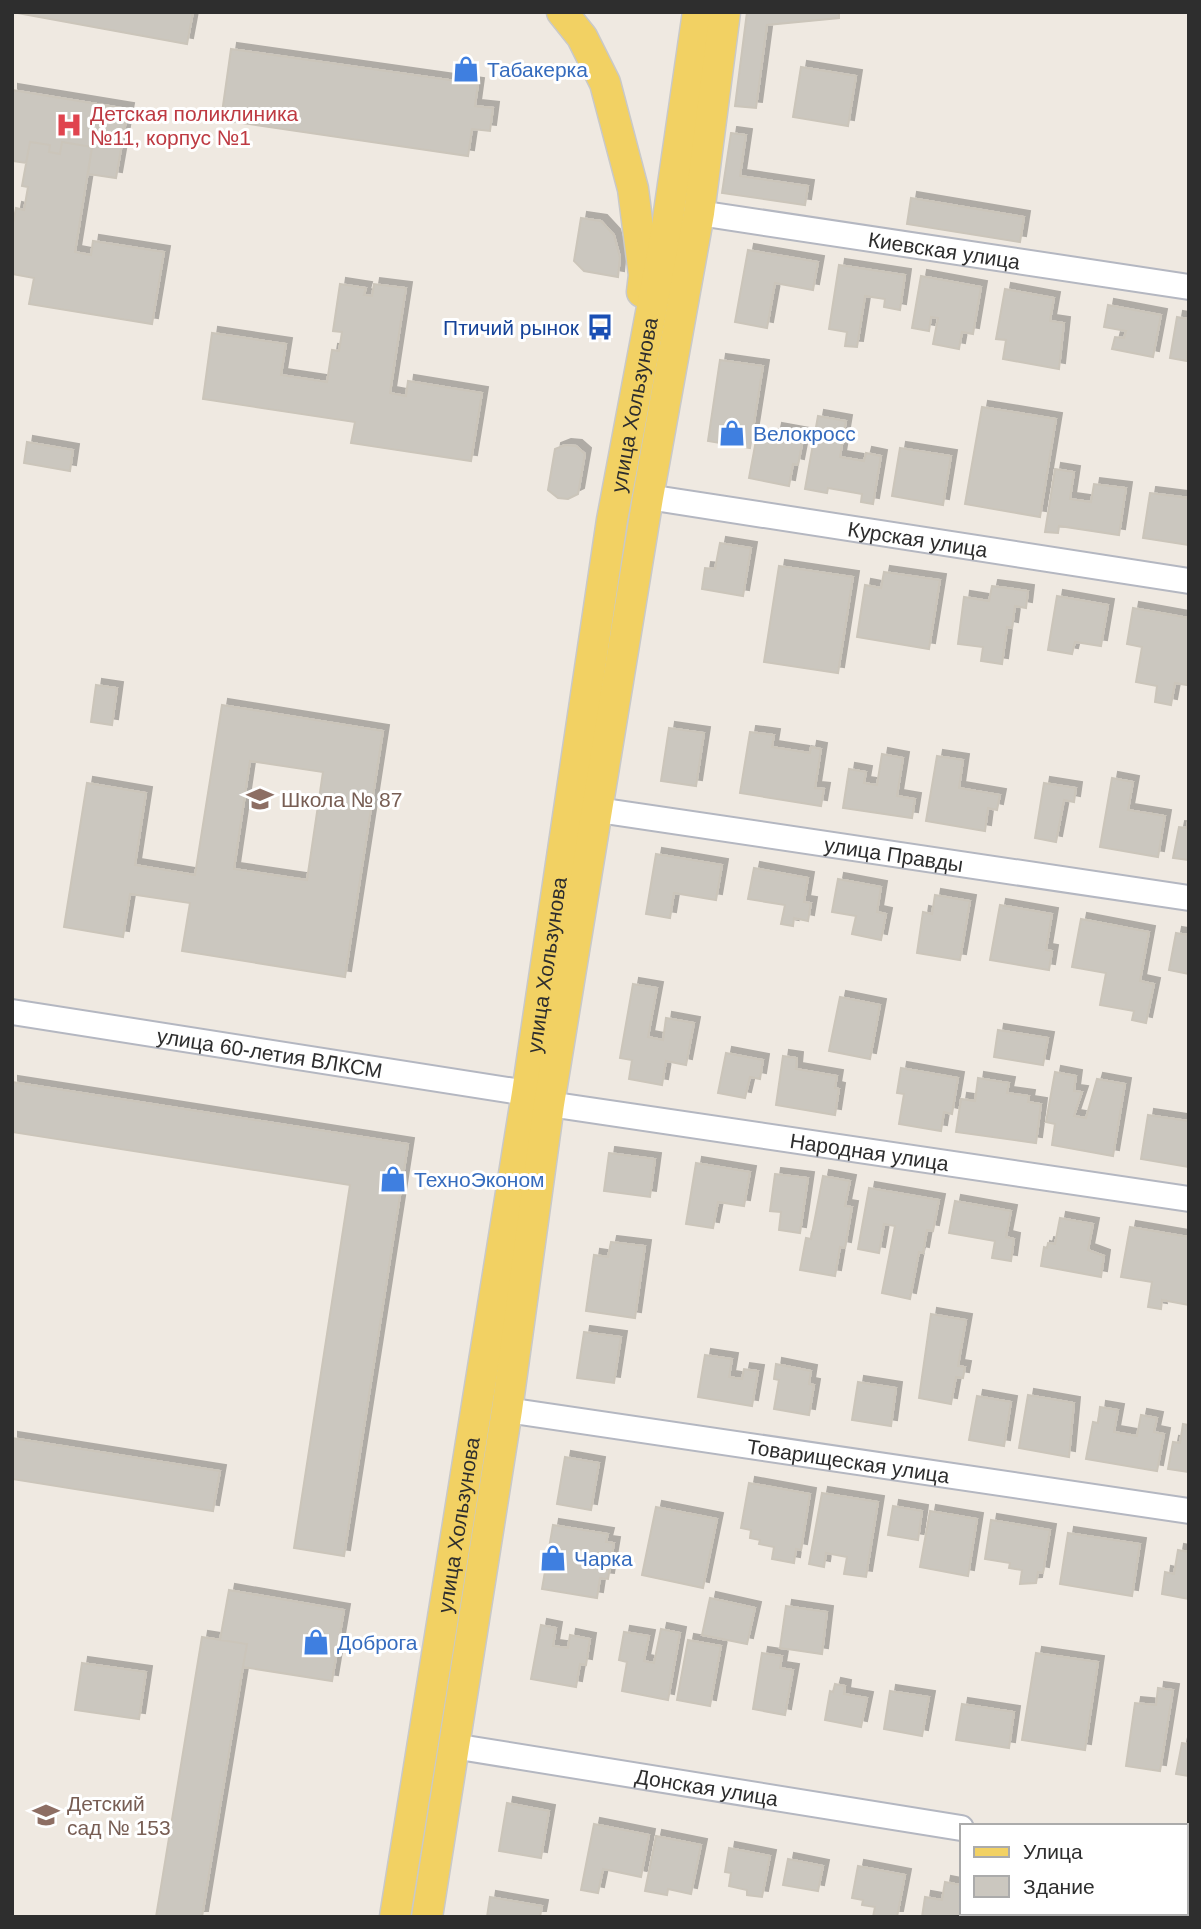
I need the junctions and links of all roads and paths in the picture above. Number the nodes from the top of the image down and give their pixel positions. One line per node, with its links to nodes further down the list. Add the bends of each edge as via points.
1 (562, 12): 6 (main road, via 582,37 605,83 633,189 643,275)
2 (698, 12): 6 (main road, улица Хользунова, via 666,233)
3 (725, 12): 4 (main road, улица Хользунова)
4 (699, 213): 5 (street, Киевская улица); 7 (main road, улица Хользунова)
5 (1189, 287)
6 (634, 401): 12 (main road, улица Хользунова, via 612,520)
7 (648, 497): 8 (street, Курская улица); 9 (main road, улица Хользунова)
8 (1189, 581)
9 (598, 810): 10 (street, улица Правды); 12 (main road, улица Хользунова)
10 (1189, 898)
11 (12, 1012): 12 (street, улица 60-летия ВЛКСМ)
12 (538, 1099): 13 (street, Народная улица); 14 (main road, улица Хользунова); 16 (main road, улица Хользунова)
13 (1189, 1199)
14 (507, 1410): 15 (street, Товарищеская улица); 17 (main road, улица Хользунова)
15 (1189, 1511)
16 (422, 1741): 17 (main road); 19 (main road, улица Хользунова)
17 (453, 1746): 18 (street, Донская улица); 20 (main road, улица Хользунова)
18 (960, 1828)
19 (395, 1917)
20 (427, 1917)

